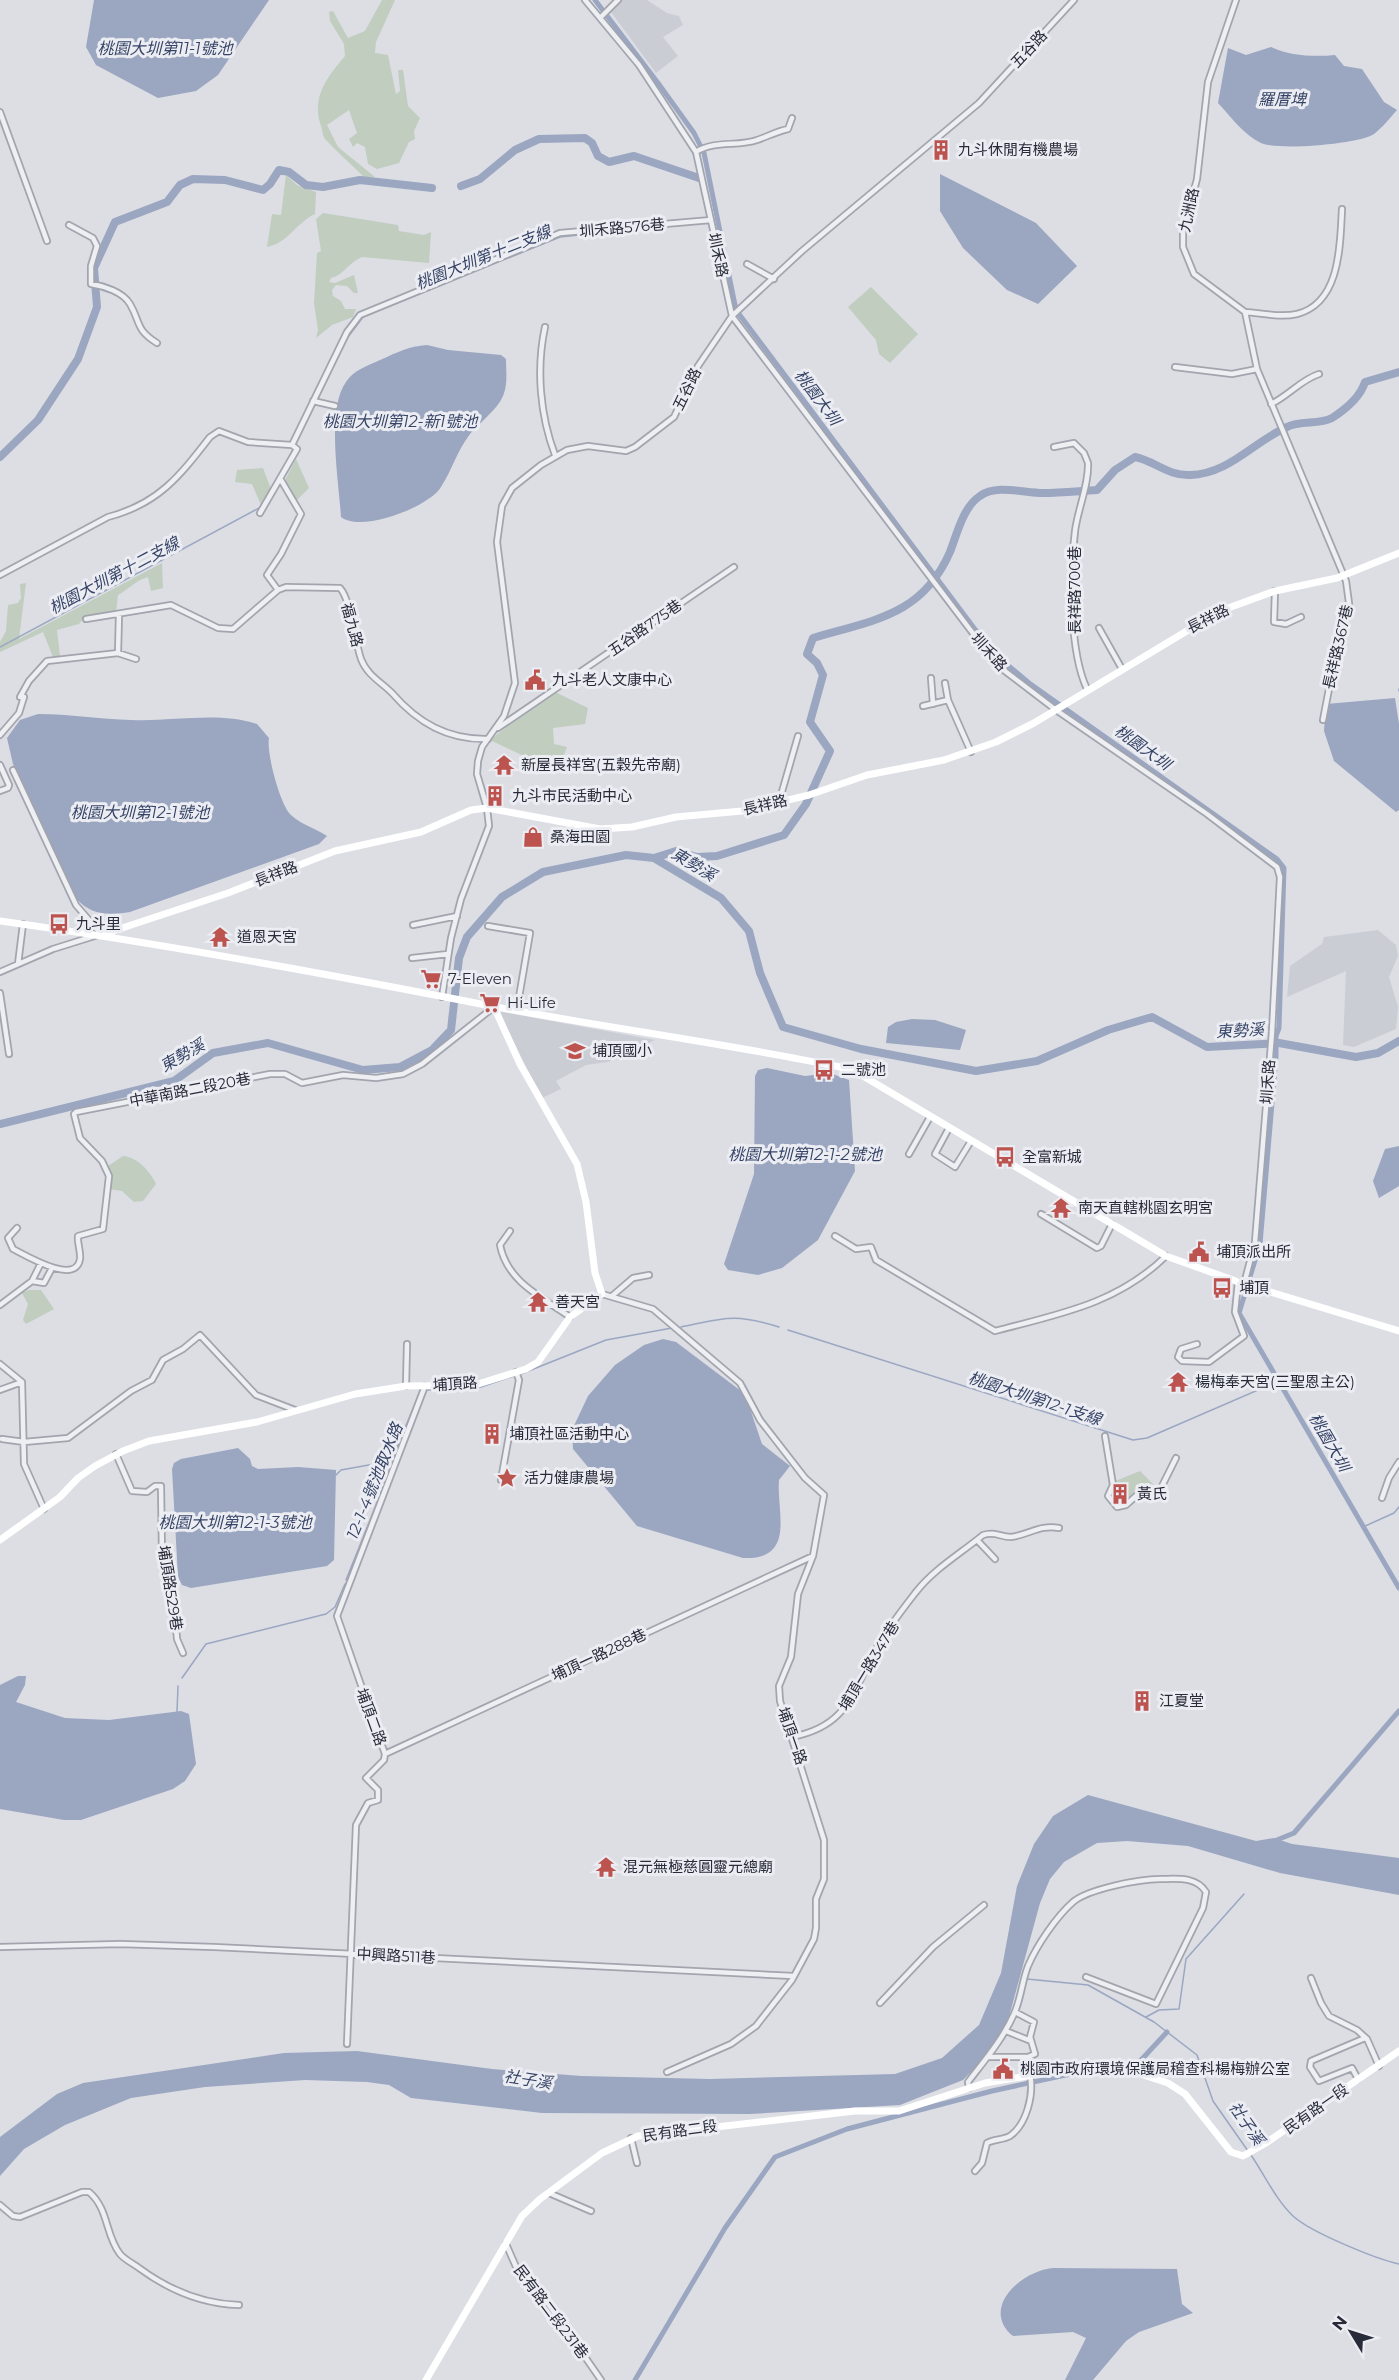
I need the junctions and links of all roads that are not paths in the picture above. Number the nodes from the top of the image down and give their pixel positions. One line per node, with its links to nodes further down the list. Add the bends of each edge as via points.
1 (585, 0): 5 (street, 圳禾路)
2 (618, 0): 5 (street)
3 (1074, 0): 14 (street, 五谷路, via 979,103 802,251)
4 (1236, 0): 15 (street, 九洲路, via 1208,82 1197,179 1183,231 1183,247 1194,274)
5 (602, 16): 8 (street, 圳禾路)
6 (0, 112): 12 (street)
7 (792, 118): 8 (street, via 788,129 767,133 757,140)
8 (697, 151): 10 (street, 圳禾路)
9 (1342, 209): 15 (street, via 1338,266 1319,298 1297,314)
10 (711, 220): 16 (street, 圳禾路); 22 (street, 圳禾路576巷, via 560,233 376,307 352,322)
11 (69, 225): 18 (street, via 93,238 97,246 90,281 108,287 130,303 140,329)
12 (47, 241)
13 (747, 264): 14 (street)
14 (774, 279): 16 (street, 五谷路)
15 (1245, 312): 20 (street)
16 (734, 314): 27 (street, 五谷路, via 698,366 674,417 663,427 626,451 588,446); 49 (street, 圳禾路, via 997,665)
17 (545, 327): 27 (street, via 540,357 542,409)
18 (157, 343)
19 (1175, 367): 20 (street, via 1232,374)
20 (1257, 369): 23 (street)
21 (1319, 374): 23 (street)
22 (313, 401): 24 (street); 25 (street, 圳禾路576巷)
23 (1271, 404): 33 (street)
24 (335, 406)
25 (292, 445): 28 (street, via 297,449); 32 (street, via 248,442 219,431 157,497 108,517)
26 (1054, 447): 45 (street, 長祥路700巷, via 1074,443 1088,463 1075,531 1072,597 1077,667)
27 (555, 455): 51 (street, 五谷路, via 512,488 499,516 497,542 515,683)
28 (281, 480): 29 (street); 34 (street, via 301,514 267,575)
29 (260, 513)
30 (1399, 553): 33 (street, 長祥路)
31 (734, 567): 51 (street, 五谷路775巷)
32 (0, 575)
33 (1344, 575): 35 (street, 長祥路); 50 (street, 長祥路367巷, via 1349,603 1343,616)
34 (278, 590): 36 (street, via 233,629 218,628 171,605); 54 (street, 福九路, via 340,588 362,661 398,704 448,734)
35 (1275, 591): 37 (street, via 1274,622 1286,624); 42 (street, 長祥路, via 1220,611)
36 (119, 615): 38 (street); 40 (street)
37 (1300, 617)
38 (86, 619)
39 (1099, 628): 42 (street)
40 (118, 653): 41 (street); 52 (street, via 47,661 29,681 20,697 24,698 23,705)
41 (136, 659)
42 (1122, 669): 45 (street, 長祥路)
43 (931, 678): 47 (street)
44 (945, 683): 46 (street)
45 (1087, 689): 49 (street, 長祥路)
46 (948, 700): 47 (street); 55 (street)
47 (933, 704): 48 (street)
48 (922, 706)
49 (1059, 708): 55 (street, 長祥路); 90 (street, 圳禾路, via 1277,867 1280,877 1272,1035 1255,1242)
50 (1323, 720)
51 (496, 730): 54 (street, 五谷路)
52 (0, 735)
53 (798, 736): 59 (street)
54 (488, 739): 60 (street, 五谷路, via 482,747 477,774)
55 (971, 752): 59 (street, 長祥路, via 867,775)
56 (0, 765): 58 (street, via 9,785)
57 (13, 770): 66 (street, via 76,905)
58 (0, 791)
59 (779, 802): 60 (street, 長祥路, via 741,811 600,829)
60 (488, 808): 61 (street, via 489,826); 66 (street, 長祥路, via 471,810 421,832 335,851 228,893)
61 (457, 916): 64 (street); 67 (street)
62 (0, 921): 63 (street)
63 (24, 924): 66 (street); 69 (street)
64 (413, 925)
65 (488, 926): 74 (street, via 530,933)
66 (101, 934): 69 (street); 72 (street)
67 (448, 954): 68 (street); 72 (street)
68 (412, 958)
69 (18, 964): 70 (street)
70 (0, 972)
71 (0, 993): 75 (street)
72 (444, 997): 73 (street)
73 (494, 1006): 74 (street); 87 (street, 中華南路二段20巷, via 422,1064 403,1074 376,1078 343,1075 302,1083 285,1074 270,1074 76,1112 80,1138 102,1161 109,1176 107,1212 103,1229 78,1236 78,1264 68,1270); 91 (street, via 520,1064 577,1164)
74 (517, 1009): 76 (street, via 840,1067 863,1076)
75 (9, 1054)
76 (930, 1117): 77 (street); 79 (street)
77 (949, 1128): 78 (street); 78 (street, via 935,1154 955,1167)
78 (971, 1141): 81 (street)
79 (909, 1154)
80 (1041, 1214): 81 (street, via 1093,1247 1101,1246)
81 (1112, 1224): 85 (street)
82 (17, 1228): 86 (street, via 8,1238 10,1246)
83 (510, 1231): 94 (street, via 500,1245 505,1263 516,1279)
84 (835, 1236): 85 (street, via 856,1249 871,1247 876,1260 995,1331 1102,1301)
85 (1166, 1256): 90 (street)
86 (41, 1263): 87 (street); 89 (street)
87 (52, 1268): 89 (street, via 44,1283)
88 (649, 1275): 92 (street, via 633,1278)
89 (32, 1281): 93 (street)
90 (1243, 1284): 95 (street); 97 (street, 圳禾路, via 1235,1312 1244,1336 1209,1362 1182,1362 1178,1358 1181,1350)
91 (602, 1294): 92 (street, 埔頂一路); 94 (street, 埔頂路)
92 (612, 1296): 117 (street, 埔頂一路, via 652,1309 740,1383 760,1420 805,1478 824,1495)
93 (0, 1305)
94 (570, 1317): 99 (street, 埔頂路, via 538,1362)
95 (1399, 1331)
96 (407, 1344): 101 (street)
97 (1197, 1344)
98 (0, 1364): 100 (street)
99 (516, 1372): 102 (street, 埔頂路, via 475,1385); 111 (street, via 519,1380)
100 (21, 1382): 103 (street); 107 (street)
101 (406, 1386): 102 (street, 埔頂路); 104 (street, 埔頂路)
102 (425, 1386): 121 (street, 埔頂二路, via 337,1616)
103 (0, 1390)
104 (295, 1410): 107 (street, via 256,1395 200,1335 163,1360 152,1380 68,1437); 108 (street, 埔頂路, via 257,1422 149,1441)
105 (1105, 1436): 109 (street, via 1113,1485 1108,1496 1117,1506 1161,1488)
106 (2, 1439): 107 (street)
107 (24, 1442): 113 (street, via 24,1464)
108 (116, 1454): 113 (street, 埔頂路, via 78,1478); 119 (street, 埔頂路529巷, via 132,1491 147,1492 161,1486 162,1556)
109 (1176, 1458)
110 (1399, 1462): 112 (street)
111 (501, 1480)
112 (1382, 1498)
113 (44, 1509): 115 (street, 埔頂路)
114 (1059, 1528): 116 (street, 埔頂一路347巷, via 1039,1528 1012,1537 992,1532)
115 (0, 1540)
116 (977, 1540): 118 (street); 120 (street, 埔頂一路347巷, via 931,1574 916,1593 876,1648 840,1715 818,1731)
117 (813, 1556): 120 (street, 埔頂一路, via 798,1594 791,1657 779,1686); 121 (street, 埔頂一路288巷)
118 (995, 1559)
119 (183, 1653)
120 (792, 1737): 125 (street, 埔頂一路, via 824,1840 825,1869 816,1899 814,1939)
121 (385, 1754): 124 (street, 埔頂二路, via 366,1778 378,1790 378,1800 368,1803 356,1825)
122 (984, 1905): 128 (street, via 933,1947)
123 (0, 1947): 124 (street, 中興路511巷, via 120,1944)
124 (350, 1954): 125 (street, 中興路511巷); 133 (street, 埔頂二路)
125 (793, 1976): 137 (street, 埔頂一路, via 756,2026 732,2044)
126 (1086, 1977): 129 (street, via 1156,2004 1203,1908 1206,1892 1202,1886 1185,1879 1145,1879 1079,1899 1037,1950)
127 (1311, 1978): 131 (street, via 1329,2016)
128 (880, 2003)
129 (1016, 2012): 130 (street); 132 (street, via 1033,2021)
130 (1006, 2031): 132 (street); 135 (street)
131 (1365, 2038): 136 (street); 139 (street, via 1311,2061 1310,2067 1319,2082 1352,2068)
132 (1031, 2041): 135 (street, via 1036,2050 1032,2056)
133 (347, 2044)
134 (1399, 2051): 136 (street, 民有路一段)
135 (988, 2057): 141 (street, via 968,2082)
136 (1379, 2066): 139 (street, 民有路一段)
137 (667, 2072)
138 (1012, 2078): 140 (street, 民有路一段); 141 (street, 民有路二段)
139 (1358, 2079): 140 (street, 民有路一段, via 1243,2156 1231,2152 1185,2094 1168,2083 1132,2070 1110,2064)
140 (1031, 2080): 144 (street, via 1029,2106 1020,2124 1008,2137 987,2143 982,2163)
141 (969, 2088): 142 (street, 民有路二段, via 899,2111 808,2116)
142 (631, 2138): 143 (street); 145 (street, 民有路二段, via 602,2153)
143 (637, 2163)
144 (975, 2171)
145 (549, 2193): 147 (street); 148 (street, 民有路二段, via 522,2216)
146 (0, 2205): 149 (street, via 20,2217 82,2192 89,2193 104,2210 121,2255 179,2292)
147 (591, 2211)
148 (506, 2242): 150 (street, 民有路二段); 151 (street, 民有路二段231巷, via 518,2269 540,2292)
149 (239, 2305)
150 (426, 2380)
151 (601, 2380)

